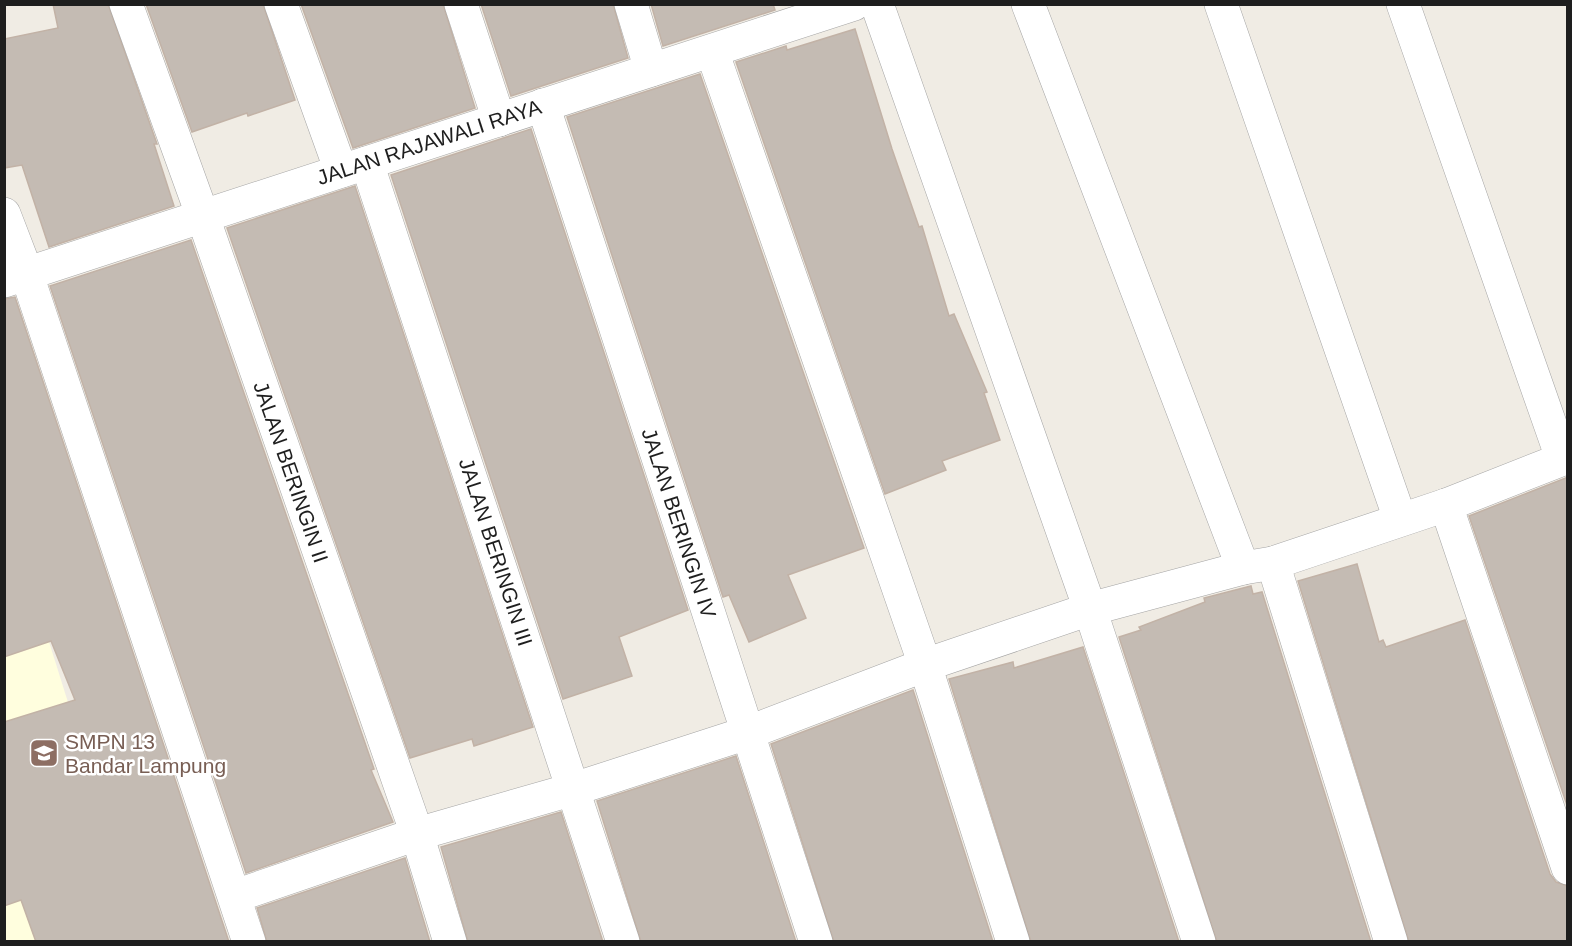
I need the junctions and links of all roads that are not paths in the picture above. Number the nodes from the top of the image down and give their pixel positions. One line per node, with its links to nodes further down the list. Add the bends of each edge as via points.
1 (126, 4): 17 (street, JALAN BERINGIN II)
2 (280, 4): 15 (street, JALAN BERINGIN III)
3 (461, 4): 14 (street)
4 (631, 4): 12 (street)
5 (854, 4): 10 (street, JALAN RAJAWALI RAYA)
6 (878, 4): 23 (street)
7 (1029, 4): 22 (street)
8 (1221, 4): 21 (street)
9 (1403, 4): 19 (street)
10 (808, 11): 11 (street, JALAN RAJAWALI RAYA)
11 (712, 51): 12 (street, JALAN RAJAWALI RAYA); 24 (street)
12 (651, 70): 13 (street, JALAN RAJAWALI RAYA)
13 (543, 105): 14 (street, JALAN RAJAWALI RAYA); 25 (street, JALAN BERINGIN IV)
14 (499, 120): 15 (street, JALAN RAJAWALI RAYA)
15 (354, 167): 17 (street, JALAN RAJAWALI RAYA); 26 (street, JALAN BERINGIN III)
16 (4, 214): 18 (street)
17 (203, 217): 18 (street, JALAN RAJAWALI RAYA); 27 (street, JALAN BERINGIN II)
18 (16, 277): 29 (street)
19 (1565, 457): 20 (street)
20 (1446, 505): 21 (street); 28 (street)
21 (1400, 519): 22 (street)
22 (1258, 566): 23 (street); 36 (street)
23 (1090, 609): 24 (street); 35 (street)
24 (925, 665): 25 (street); 34 (street)
25 (747, 733): 26 (street); 33 (street, JALAN BERINGIN IV)
26 (574, 789): 27 (street); 32 (street, JALAN BERINGIN III)
27 (417, 834): 29 (street); 31 (street, JALAN BERINGIN II)
28 (1568, 868)
29 (235, 896): 30 (street)
30 (249, 942)
31 (450, 942)
32 (623, 942)
33 (816, 942)
34 (1012, 942)
35 (1199, 942)
36 (1391, 942)

